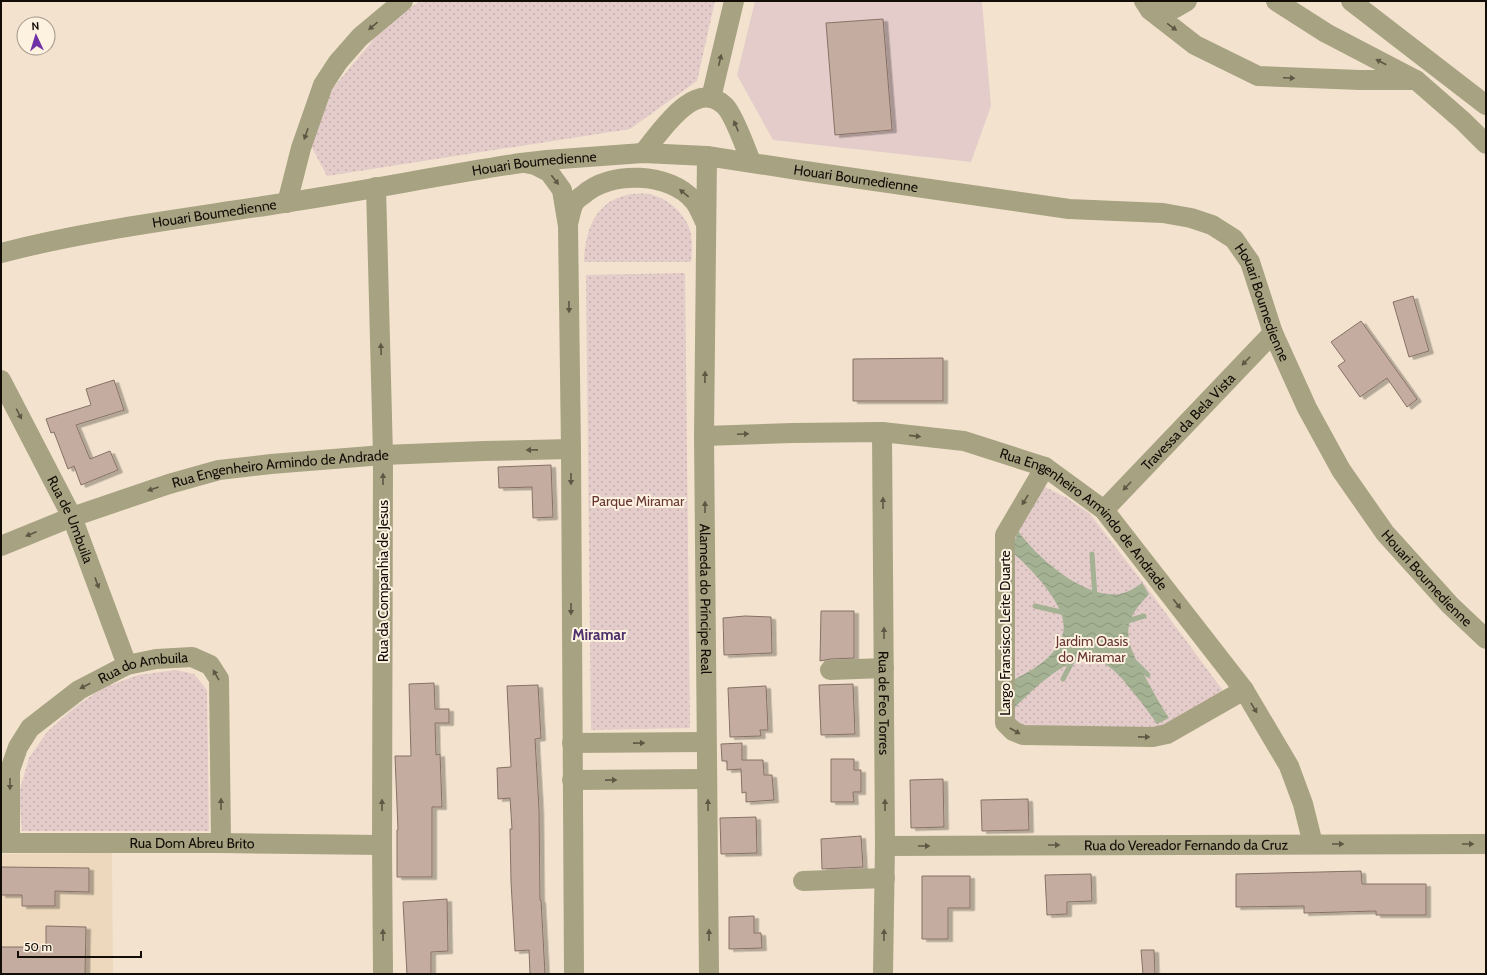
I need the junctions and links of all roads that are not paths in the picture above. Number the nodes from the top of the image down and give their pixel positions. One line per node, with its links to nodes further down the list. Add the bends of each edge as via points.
1 (403, 1): 16 (street, one-way to 16, via 360,38 338,62 324,84 301,148)
2 (734, 1): 8 (street, one-way to 2)
3 (1186, 1): 6 (street, via 1175,8)
4 (1276, 1): 7 (street, one-way to 4, via 1326,33)
5 (1351, 1): 9 (street)
6 (1147, 6): 7 (street, one-way to 7, via 1196,45 1258,76)
7 (1416, 80): 10 (street)
8 (711, 98): 11 (street, via 698,98 682,107); 13 (street, one-way to 8, via 731,114 726,106)
9 (1486, 106)
10 (1486, 144)
11 (643, 153): 12 (street, Houari Boumedienne); 14 (street, Houari Boumedienne)
12 (707, 156): 13 (street, Houari Boumedienne); 17 (street, Alameda do Príncipe Real)
13 (751, 162): 20 (street, Houari Boumedienne, via 1069,209 1163,213 1191,218 1212,225 1234,239 1250,262)
14 (521, 163): 15 (street, Houari Boumedienne); 18 (street, Alameda do Príncipe Real, one-way to 18, via 535,164 549,172 562,190)
15 (376, 187): 16 (street, Houari Boumedienne); 25 (street, Rua da Companhia de Jesus, one-way to 15)
16 (287, 203): 19 (street, Houari Boumedienne, via 82,235)
17 (706, 224): 18 (street, Alameda do Príncipe Real, one-way to 18, via 694,201 676,186 654,178 631,177 591,187 574,203); 23 (street, Alameda do Príncipe Real, one-way to 17)
18 (568, 226): 24 (street, Alameda do Príncipe Real, one-way to 24)
19 (1, 253)
20 (1273, 333): 27 (street, Travessa da Bela Vista, one-way to 27); 30 (street, Houari Boumedienne, via 1307,408 1341,470 1385,533 1450,605)
21 (1, 380): 28 (street, Rua de Umbuila, one-way to 28)
22 (882, 432): 23 (street, Rua Engenheiro Armindo de Andrade, one-way to 22); 26 (street, Rua Engenheiro Armindo de Andrade, one-way to 26, via 964,441); 32 (street, Rua de Feo Torres, one-way to 22)
23 (704, 436): 35 (street, Alameda do Príncipe Real, one-way to 23)
24 (571, 449): 25 (street, Rua Engenheiro Armindo de Andrade, one-way to 25); 36 (street, Alameda do Príncipe Real, one-way to 36)
25 (383, 455): 28 (street, Rua Engenheiro Armindo de Andrade, one-way to 28, via 219,470); 43 (street, Rua da Companhia de Jesus, one-way to 25)
26 (1045, 467): 27 (street, Rua Engenheiro Armindo de Andrade); 34 (street, Largo Fransisco Leite Duarte, one-way to 34, via 1005,536 1005,723 1013,731 1023,735 1152,737 1167,734)
27 (1104, 510): 34 (street, Rua Engenheiro Armindo de Andrade, one-way to 34)
28 (72, 517): 29 (street, Rua Engenheiro Armindo de Andrade, one-way to 29); 31 (street, Rua de Umbuila, one-way to 31)
29 (1, 546)
30 (1486, 639)
31 (127, 665): 39 (street, Rua do Ambuila, one-way to 39, via 78,690 30,728 18,747 10,770); 40 (street, Rua do Ambuila, one-way to 31, via 219,680 210,665 192,657 156,658)
32 (884, 668): 33 (street); 44 (street, Rua de Feo Torres, one-way to 32)
33 (830, 670)
34 (1244, 690): 41 (street, Rua Engenheiro Armindo de Andrade, one-way to 41, via 1288,766 1304,804)
35 (706, 742): 36 (street, one-way to 35); 37 (street, Alameda do Príncipe Real)
36 (572, 743): 38 (street, Alameda do Príncipe Real)
37 (707, 779): 38 (street, one-way to 37); 49 (street, Alameda do Príncipe Real, one-way to 37)
38 (572, 780): 48 (street, Alameda do Príncipe Real)
39 (6, 843): 40 (street, Rua Dom Abreu Brito)
40 (221, 843): 43 (street, Rua Dom Abreu Brito)
41 (1313, 844): 42 (street, Rua do Vereador Fernando da Cruz, one-way to 42); 44 (street, Rua do Vereador Fernando da Cruz, one-way to 41)
42 (1486, 844)
43 (382, 845): 47 (street, Rua da Companhia de Jesus, one-way to 43)
44 (885, 846): 45 (street, Rua de Feo Torres)
45 (885, 878): 46 (street); 50 (street, Rua de Feo Torres, one-way to 45)
46 (803, 881)
47 (383, 974)
48 (574, 974)
49 (709, 974)
50 (883, 974)

